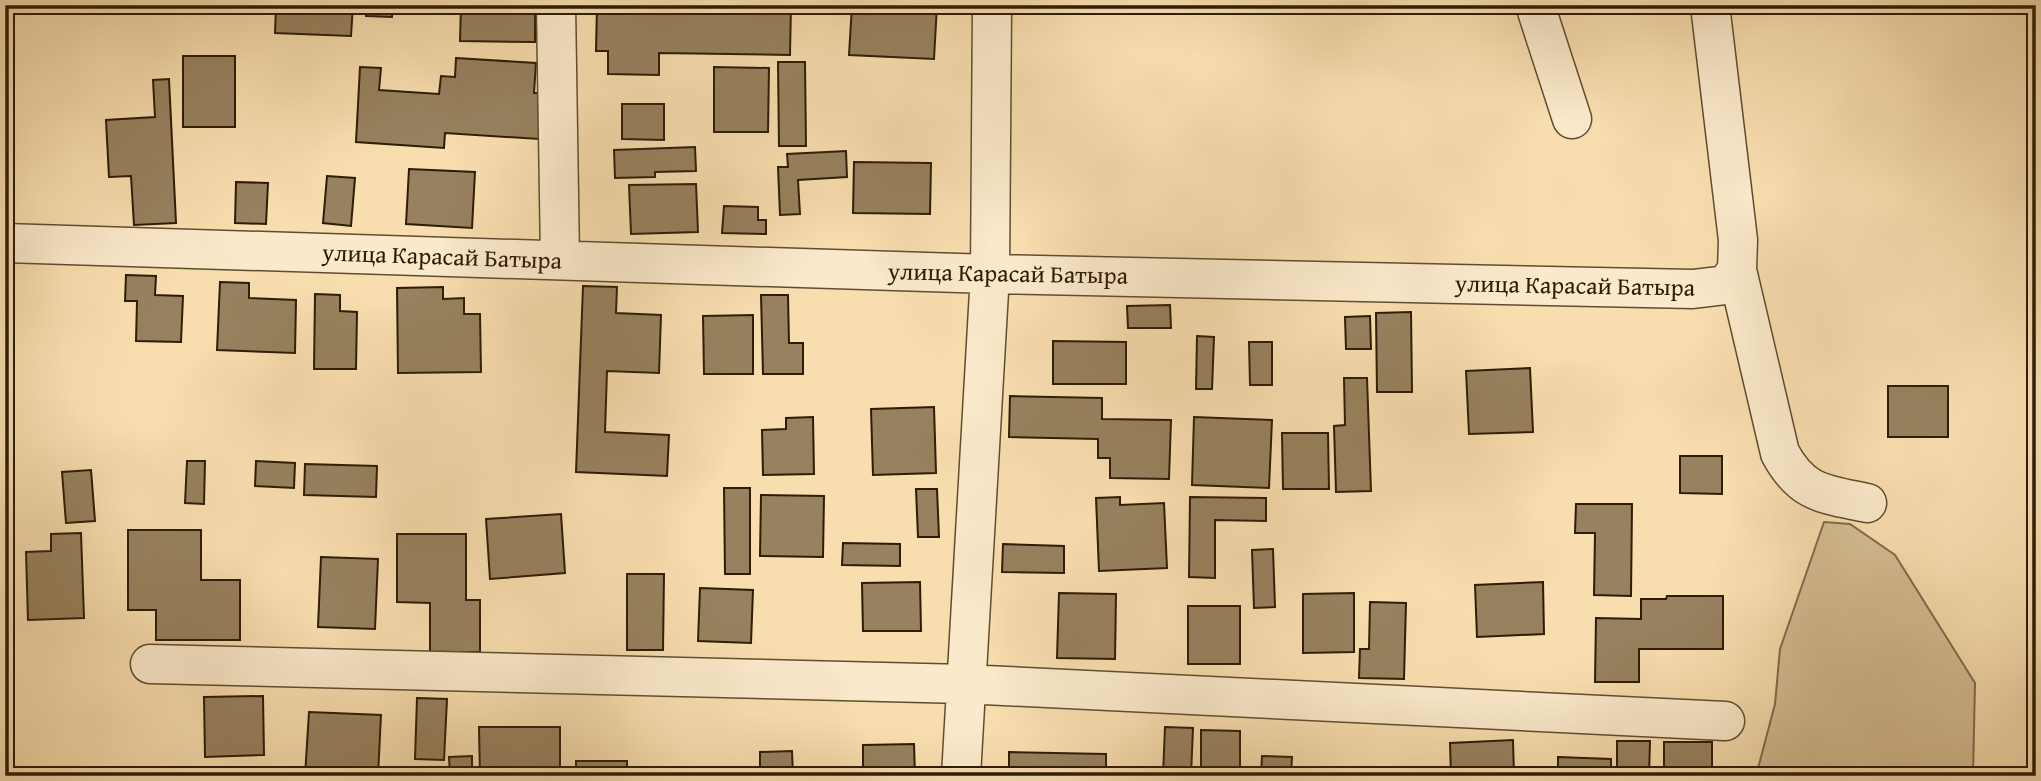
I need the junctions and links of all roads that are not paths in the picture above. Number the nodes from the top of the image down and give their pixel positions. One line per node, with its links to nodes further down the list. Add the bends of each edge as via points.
1 (556, 5): 7 (street)
2 (992, 5): 9 (street)
3 (1535, 5): 5 (street)
4 (1710, 5): 8 (street, via 1738,240)
5 (1572, 118)
6 (5, 243): 7 (street, улица Карасай Батыра)
7 (560, 259): 9 (street, улица Карасай Батыра)
8 (1737, 270): 9 (street, улица Карасай Батыра, via 1726,285 1693,289); 10 (street, via 1780,453 1791,474 1815,493)
9 (990, 274): 12 (street)
10 (1867, 503)
11 (149, 664): 12 (street)
12 (964, 684): 13 (street); 14 (street)
13 (1725, 720)
14 (961, 776)

